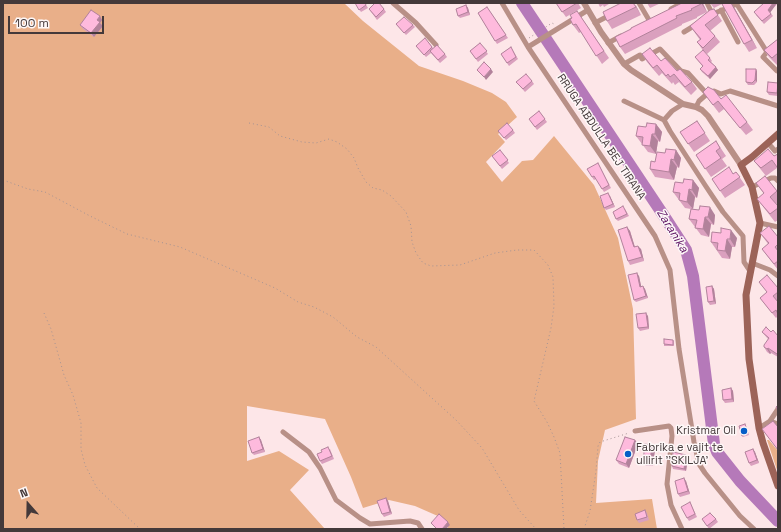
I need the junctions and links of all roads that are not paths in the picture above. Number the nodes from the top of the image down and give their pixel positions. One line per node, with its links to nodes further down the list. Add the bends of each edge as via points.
1 (393, 3): 23 (street)
2 (502, 3): 24 (street, RRUGA ABDULLA BEJ TIRANA)
3 (584, 3): 8 (street)
4 (639, 3): 15 (street)
5 (682, 3): 10 (street)
6 (707, 3): 12 (street)
7 (736, 4): 11 (street); 26 (street, via 767,52 763,57)
8 (588, 10): 17 (street); 24 (street)
9 (618, 10): 17 (street)
10 (669, 10)
11 (721, 10): 12 (street); 21 (street)
12 (712, 14): 14 (street)
13 (655, 17): 15 (street)
14 (706, 17)
15 (649, 20): 18 (street)
16 (701, 21): 19 (street)
17 (595, 23): 22 (street)
18 (642, 24)
19 (684, 32)
20 (624, 34): 22 (street)
21 (738, 42)
22 (608, 43): 25 (street)
23 (436, 45)
24 (528, 47): 53 (street, RRUGA ABDULLA BEJ TIRANA, via 655,236 670,270 680,357 699,464 740,516)
25 (624, 64): 27 (street, via 640,55 642,59 660,49 681,71 688,73); 29 (street)
26 (778, 70)
27 (707, 94): 30 (street, via 714,91 721,94 730,91); 31 (street)
28 (624, 101): 32 (street)
29 (682, 104): 31 (street); 32 (street)
30 (778, 106)
31 (696, 107): 36 (street, via 708,116)
32 (664, 120): 42 (street, via 723,212 744,236 744,262)
33 (778, 134): 34 (main road)
34 (768, 143): 35 (street, via 775,151); 36 (main road)
35 (778, 149)
36 (741, 165): 38 (main road)
37 (778, 181): 38 (street, via 771,178)
38 (752, 187): 39 (main road)
39 (760, 223): 40 (street); 41 (main road)
40 (778, 227)
41 (752, 263): 42 (main road); 43 (street)
42 (750, 271): 47 (main road, via 746,295 747,327)
43 (778, 276)
44 (778, 409): 45 (street)
45 (770, 421): 46 (street); 47 (street)
46 (778, 424)
47 (759, 428): 50 (main road)
48 (635, 431): 52 (street, via 669,426 671,428 668,484 671,504)
49 (283, 432): 51 (street, via 309,452 336,500 360,518 370,524 410,520 418,523)
50 (778, 486)
51 (422, 529)
52 (682, 529)
53 (754, 529)

